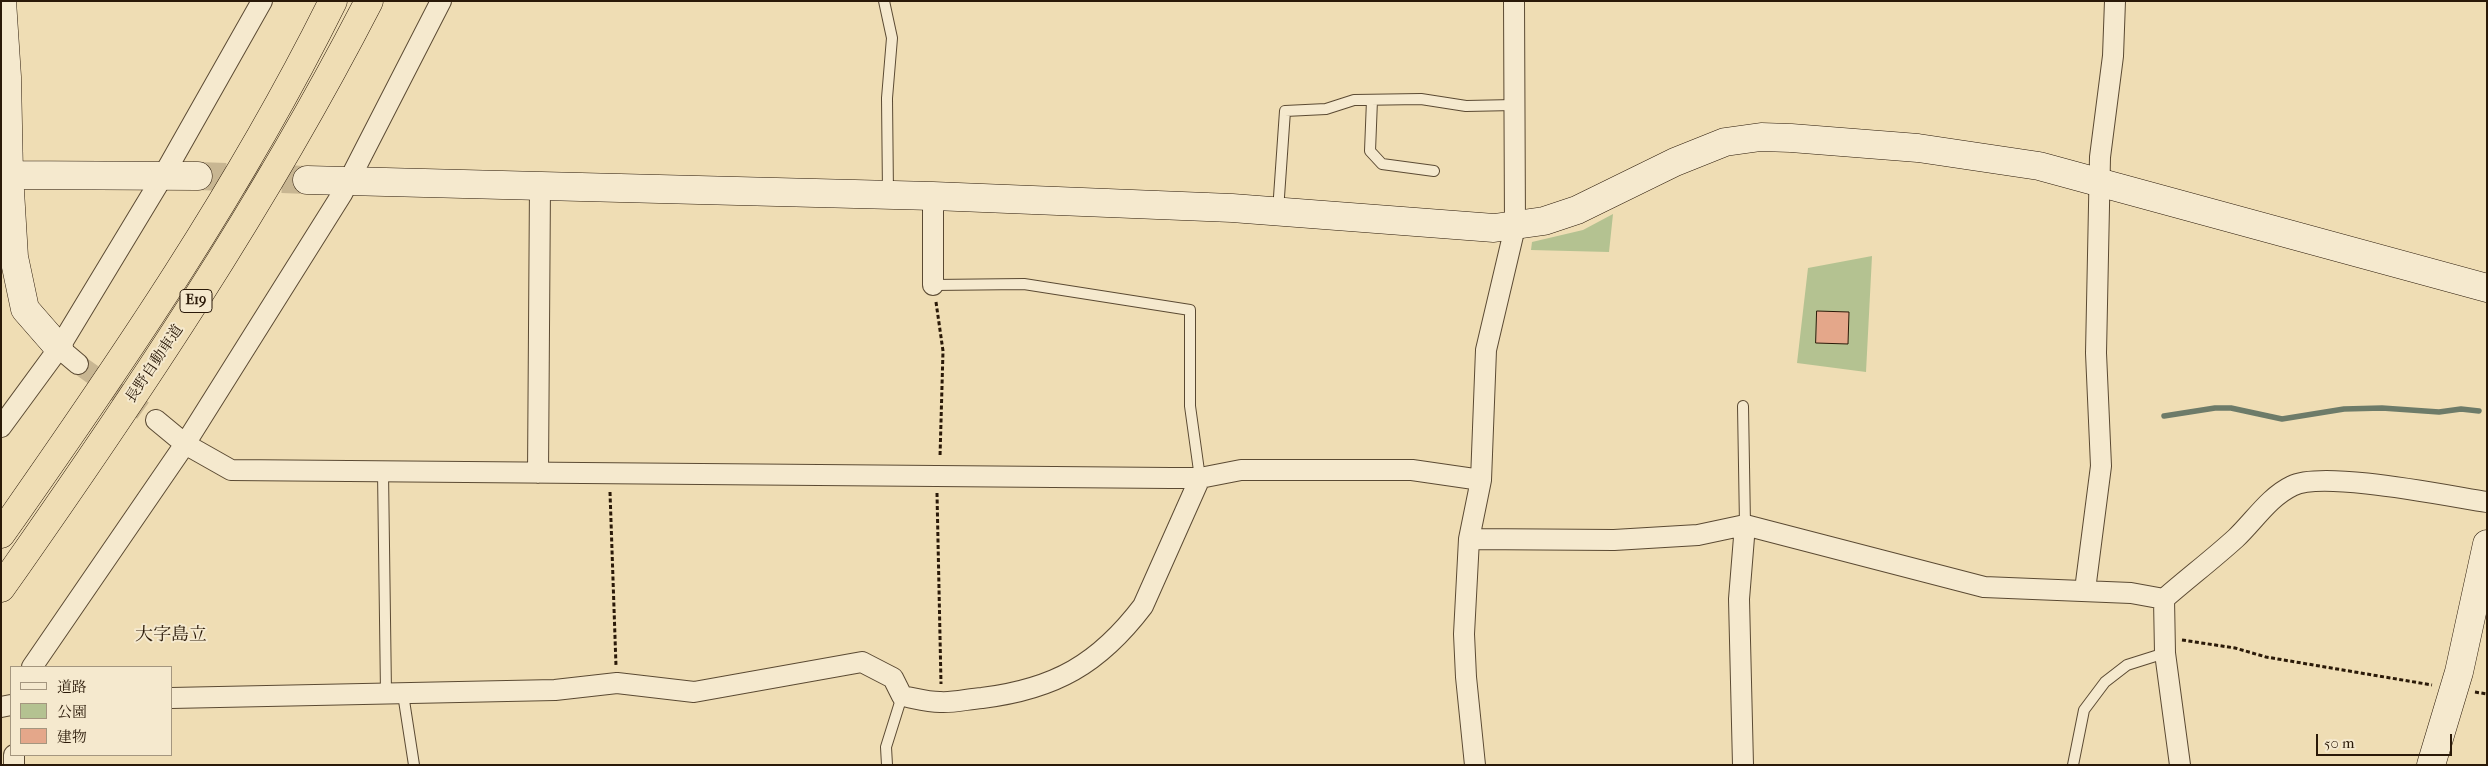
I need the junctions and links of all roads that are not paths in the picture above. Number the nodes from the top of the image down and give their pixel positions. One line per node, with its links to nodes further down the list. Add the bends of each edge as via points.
1 (2, 1): 12 (street, via 8,77)
2 (262, 1): 13 (street)
3 (333, 1): 36 (highway, 長野自動車道 / E19, via 311,47 220,205)
4 (368, 1): 39 (highway, 長野自動車道 / E19, via 338,61 250,215 180,327)
5 (441, 1): 17 (street)
6 (884, 1): 19 (lane, via 892,38 887,98)
7 (1514, 1): 10 (street)
8 (2116, 1): 16 (street, via 2113,56 2100,157)
9 (1372, 100): 10 (lane, via 1421,99 1466,106); 11 (lane, via 1370,151 1382,164); 21 (lane, via 1354,100 1326,109 1284,111)
10 (1514, 106): 22 (street)
11 (1434, 172)
12 (5, 174): 13 (street); 25 (street, via 14,256 25,309)
13 (163, 176): 14 (street); 25 (street)
14 (198, 176)
15 (306, 180): 17 (street)
16 (2101, 181): 22 (street, via 2039,166 1918,148 1761,137 1725,142 1675,162 1577,210); 24 (street); 40 (street, via 2096,353 2101,466)
17 (349, 182): 18 (street); 29 (street)
18 (540, 184): 19 (street); 31 (street)
19 (888, 195): 20 (street)
20 (933, 196): 21 (street); 23 (street)
21 (1278, 212): 22 (street)
22 (1515, 227): 33 (street, via 1486,350)
23 (933, 285): 32 (lane, via 1024,284 1190,310 1190,406)
24 (2487, 288)
25 (68, 357): 28 (street)
26 (1743, 406): 35 (lane)
27 (156, 420): 29 (street)
28 (1, 428)
29 (185, 444): 30 (street, via 230,470); 43 (street)
30 (383, 472): 31 (street); 44 (lane)
31 (538, 473): 32 (street)
32 (1200, 478): 33 (street, via 1240,470 1412,470); 45 (street, via 1143,606 1107,647 1078,669 1039,687 999,696 941,702)
33 (1481, 480): 37 (street)
34 (2487, 502): 41 (street, via 2380,486 2311,480 2292,486 2274,499 2237,537)
35 (1745, 526): 37 (street, via 1698,535 1614,540); 40 (street, via 1984,587); 50 (street, via 1739,599)
36 (1, 534)
37 (1469, 539): 49 (street, via 1464,634)
38 (2487, 544): 53 (street, via 2454,688)
39 (1, 588)
40 (2085, 590): 41 (street)
41 (2164, 599): 42 (street)
42 (2165, 646): 51 (lane, via 2127,665 2105,682 2084,710); 52 (street)
43 (33, 666)
44 (394, 693): 45 (street, via 555,690 616,683 694,692 862,662 893,678); 46 (street); 47 (lane)
45 (902, 696): 48 (lane, via 886,747)
46 (172, 698)
47 (414, 765)
48 (887, 765)
49 (1475, 765)
50 (1743, 765)
51 (2074, 765)
52 (2180, 765)
53 (2431, 765)

